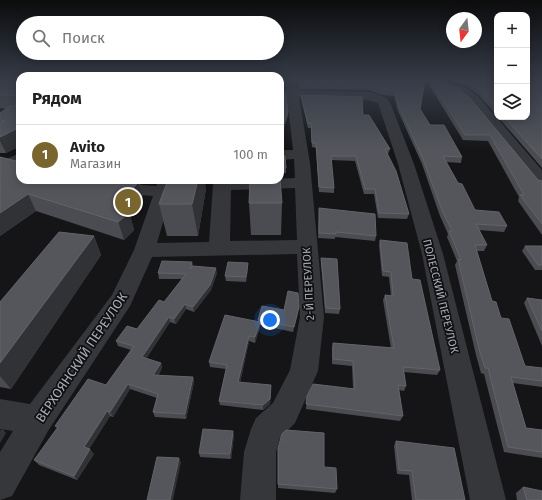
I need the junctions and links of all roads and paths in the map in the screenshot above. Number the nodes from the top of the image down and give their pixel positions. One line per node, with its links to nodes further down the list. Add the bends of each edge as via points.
1 (291, 103): 4 (street, 2-Й ПЕРЕУЛОК)
2 (384, 103): 21 (street, ПОЛЕССКИЙ ПЕРЕУЛОК, via 411,181 445,307)
3 (478, 103): 8 (street)
4 (301, 154): 5 (street); 10 (street, 2-Й ПЕРЕУЛОК)
5 (284, 155)
6 (16, 160): 7 (street)
7 (0, 169)
8 (542, 181)
9 (284, 183): 10 (street)
10 (303, 183): 14 (street, 2-Й ПЕРЕУЛОК)
11 (98, 184): 13 (street, via 112,188)
12 (262, 184): 15 (street, via 222,185)
13 (165, 186): 16 (street, ВЕРХОЯНСКИЙ ПЕРЕУЛОК)
14 (306, 246): 15 (street); 20 (street, 2-Й ПЕРЕУЛОК, via 312,317 304,370 284,413 267,430 260,452)
15 (219, 249): 16 (street)
16 (144, 250): 18 (street, ВЕРХОЯНСКИЙ ПЕРЕУЛОК, via 122,300)
17 (0, 414): 18 (street)
18 (37, 420): 19 (street, ВЕРХОЯНСКИЙ ПЕРЕУЛОК)
19 (0, 484)
20 (258, 500)
21 (488, 500)

